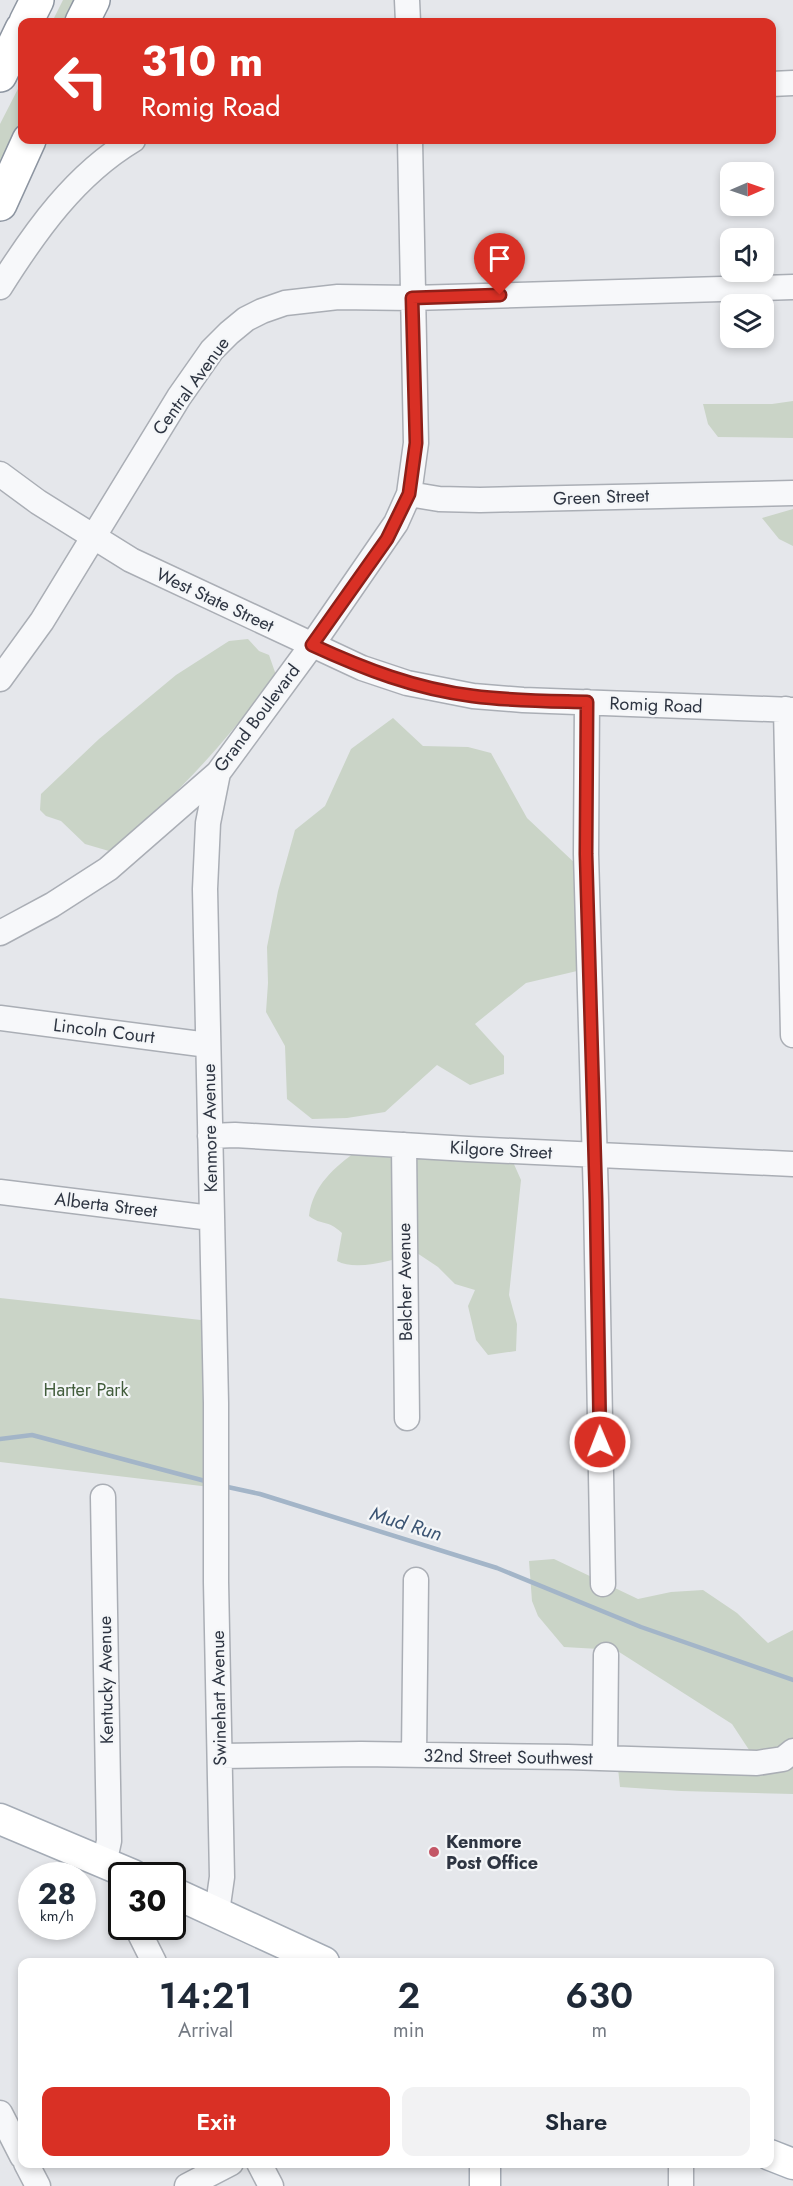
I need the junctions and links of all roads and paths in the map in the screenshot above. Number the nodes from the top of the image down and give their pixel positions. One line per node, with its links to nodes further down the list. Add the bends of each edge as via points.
1 (37, 0): 4 (highway)
2 (93, 0): 5 (highway)
3 (407, 0): 6 (street)
4 (28, 18)
5 (84, 18)
6 (408, 18)
7 (18, 37): 8 (highway)
8 (0, 75)
9 (776, 84): 10 (street)
10 (793, 84)
11 (27, 144): 14 (highway)
12 (127, 144): 15 (street, via 92,169 65,195)
13 (410, 144): 17 (street, Grand Boulevard)
14 (0, 204)
15 (0, 287)
16 (793, 287): 17 (street, Central Avenue)
17 (412, 298): 20 (street, Grand Boulevard, via 416,443); 21 (street, Central Avenue, via 302,300 274,306 246,319 212,350 178,397)
18 (0, 474): 21 (street, West State Street)
19 (793, 493): 20 (street, Green Street, via 480,500)
20 (409, 494): 22 (street, Grand Boulevard, via 387,539)
21 (92, 537): 22 (street, West State Street, via 164,576); 23 (street, Central Avenue, via 42,621)
22 (312, 645): 24 (street, West State Street, via 362,668); 27 (street, Grand Boulevard)
23 (0, 679)
24 (447, 691): 25 (street, Romig Road)
25 (587, 702): 26 (street, Romig Road); 34 (street, via 586,854)
26 (789, 710): 30 (street)
27 (218, 773): 28 (street, Grand Boulevard, via 108,869); 31 (street, Kenmore Avenue, via 206,839)
28 (0, 933)
29 (0, 1018): 31 (street, Lincoln Court)
30 (793, 1035)
31 (208, 1045): 32 (street, Kenmore Avenue)
32 (210, 1136): 33 (street, Kilgore Street); 37 (street, Kenmore Avenue)
33 (404, 1145): 34 (street, Kilgore Street); 38 (street, Belcher Avenue)
34 (594, 1155): 35 (street, Kilgore Street); 42 (street)
35 (793, 1164)
36 (0, 1192): 37 (street, Alberta Street)
37 (211, 1218): 39 (street, Kenmore Avenue)
38 (407, 1418)
39 (217, 1481): 46 (street, Swinehart Avenue)
40 (104, 1497): 49 (street, Kentucky Avenue, via 109,1841)
41 (416, 1581): 45 (street)
42 (603, 1584)
43 (606, 1655): 47 (street)
44 (793, 1751): 47 (street, 32nd Street Southwest, via 783,1759 757,1763)
45 (414, 1755): 46 (street, 32nd Street Southwest); 47 (street, 32nd Street Southwest)
46 (220, 1756): 52 (street, Swinehart Avenue, via 222,1877)
47 (605, 1758)
48 (0, 1819): 49 (main road)
49 (101, 1862): 50 (main road)
50 (108, 1865)
51 (186, 1898): 52 (main road)
52 (217, 1912): 55 (main road)
53 (143, 1940): 54 (street)
54 (152, 1958)
55 (315, 1958)
56 (0, 2113): 57 (street)
57 (18, 2148)
58 (774, 2157): 59 (main road)
59 (793, 2164)
60 (29, 2168): 65 (street)
61 (221, 2168): 66 (street)
62 (262, 2168): 67 (street)
63 (485, 2168): 68 (main road)
64 (681, 2168): 69 (street)
65 (38, 2186)
66 (187, 2186)
67 (271, 2186)
68 (485, 2186)
69 (681, 2186)

